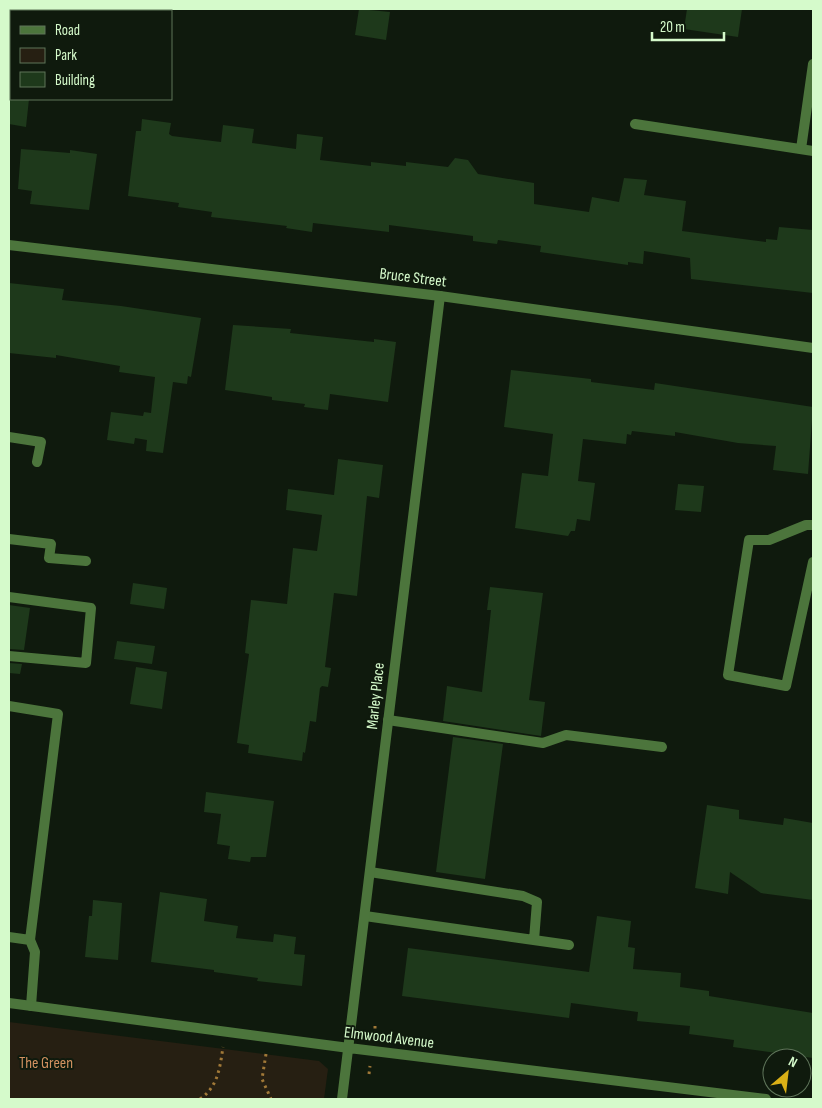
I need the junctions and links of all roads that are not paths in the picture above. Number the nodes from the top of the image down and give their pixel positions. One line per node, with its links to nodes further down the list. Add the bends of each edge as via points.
1 (813, 64): 3 (street)
2 (635, 124): 3 (street)
3 (801, 149): 4 (street)
4 (813, 151)
5 (9, 245): 6 (street, Bruce Street)
6 (440, 296): 7 (street, Bruce Street); 17 (street, Marley Place)
7 (813, 348)
8 (9, 437): 9 (street, via 41,442)
9 (37, 462)
10 (813, 525): 13 (street, via 769,540 749,540 728,675 786,686)
11 (9, 539): 12 (street, via 50,544 49,558)
12 (86, 562)
13 (813, 562)
14 (9, 597): 15 (street, via 91,608 86,663)
15 (9, 656)
16 (9, 706): 22 (street, via 58,714)
17 (388, 720): 18 (street, via 543,743 566,735); 19 (street, Marley Place)
18 (662, 747)
19 (370, 872): 20 (street, Marley Place); 23 (street, via 523,896 538,902)
20 (365, 916): 23 (street); 27 (street, Marley Place)
21 (9, 937): 22 (street)
22 (30, 940): 26 (street, via 35,952)
23 (534, 940): 24 (street)
24 (569, 945)
25 (9, 1003): 26 (street, Elmwood Avenue)
26 (31, 1006): 27 (street, Elmwood Avenue)
27 (349, 1048): 28 (street, Marley Place); 29 (street, Elmwood Avenue)
28 (342, 1099)
29 (766, 1099)

